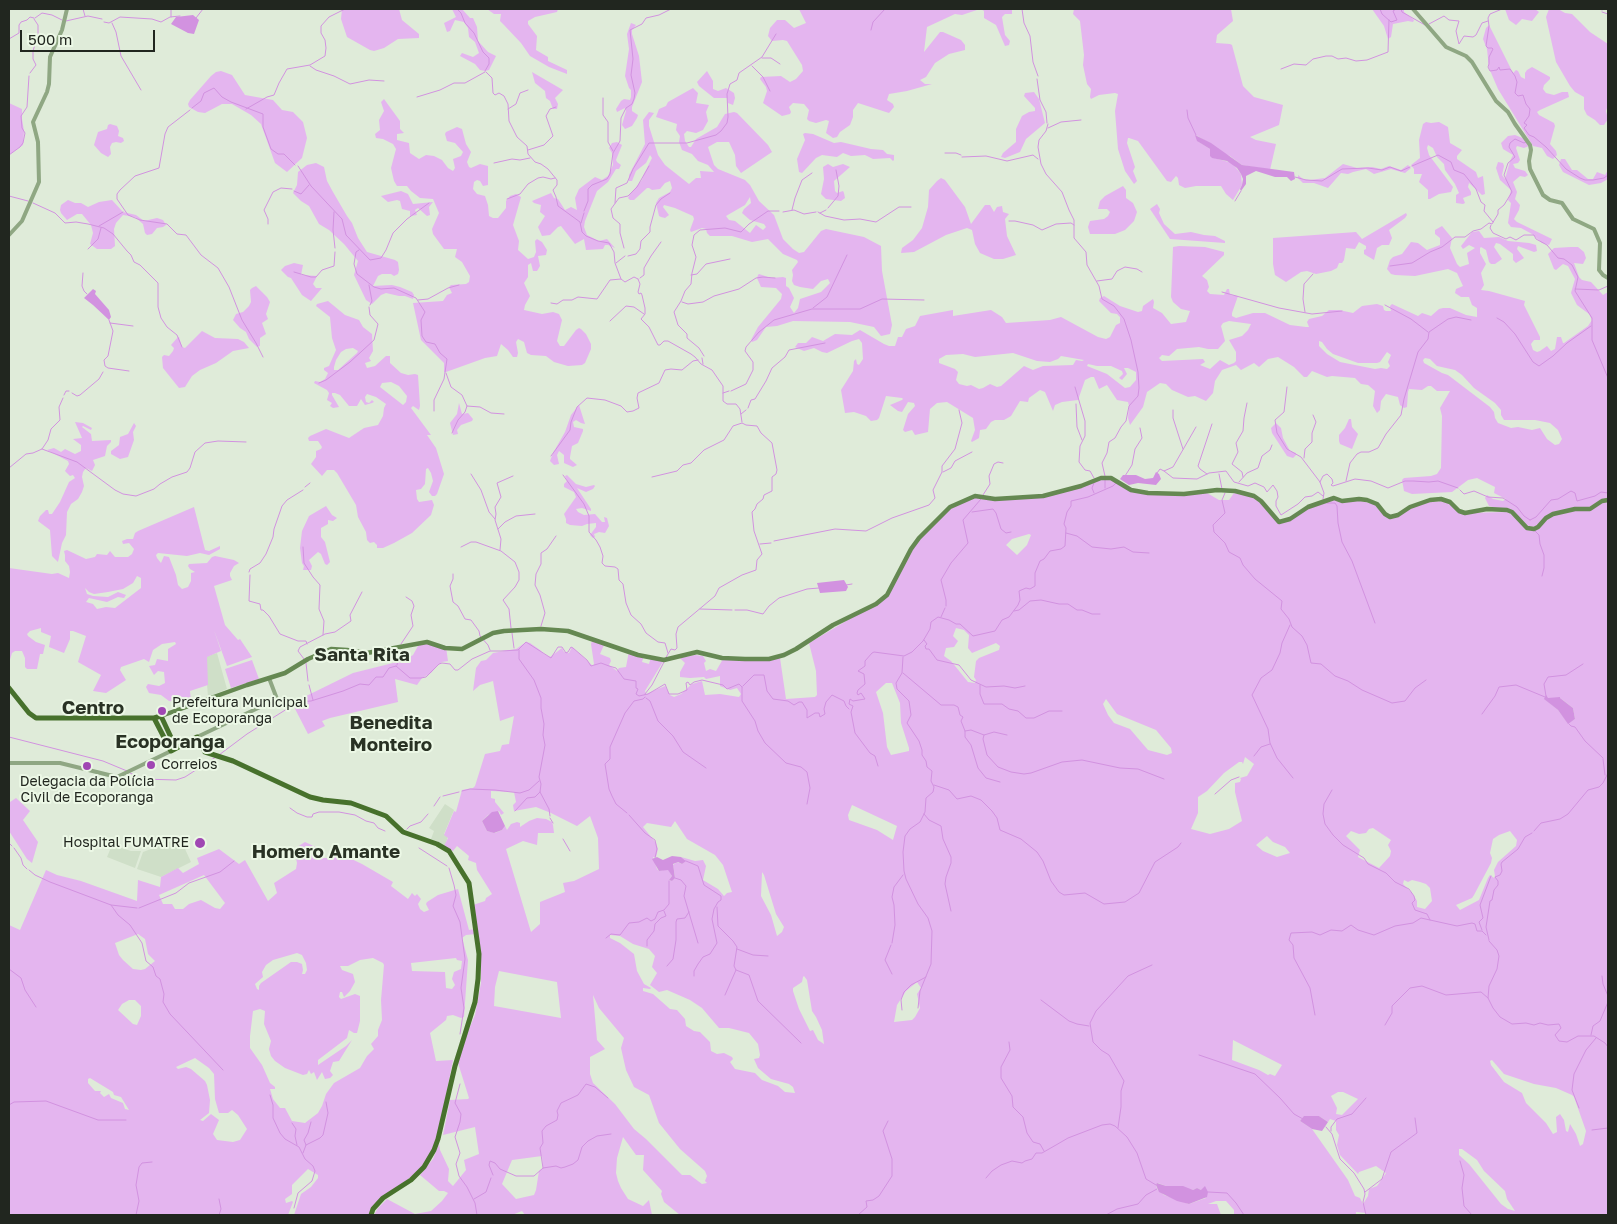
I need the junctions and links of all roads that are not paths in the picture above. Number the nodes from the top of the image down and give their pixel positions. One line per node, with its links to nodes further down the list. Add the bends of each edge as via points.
1 (67, 9): 3 (street, via 50,57 49,84 34,122 38,142 38,182 22,221)
2 (1414, 9): 4 (street, via 1446,47 1472,62 1496,101 1508,112 1531,149 1530,169 1543,195 1562,204 1573,219 1594,229 1600,243 1599,270)
3 (9, 235)
4 (1608, 278)
5 (1608, 500): 6 (main road, via 1590,509 1553,514 1534,529 1527,528 1507,510 1464,513 1441,499 1410,507 1390,518 1377,504 1368,500 1334,498 1308,507 1285,522 1278,522 1261,501 1235,491 1148,493 1131,490 1111,478 1101,478 1043,496 995,499 975,496 950,507 911,549 887,595 796,649 769,659 722,658 697,652 664,660 638,655 568,631 541,630 493,632 462,649 427,642 366,653 331,649 286,673)
6 (269, 678): 8 (main road); 10 (street, via 277,699)
7 (9, 688): 9 (main road, via 36,718)
8 (161, 716): 9 (main road); 11 (main road)
9 (154, 718): 11 (main road)
10 (197, 737): 11 (main road); 13 (main road, via 211,753 310,797 351,803 386,816 403,832 449,850 469,883 480,954 475,1002 455,1066 438,1139 424,1166 411,1180 383,1198)
11 (174, 749): 12 (street, via 117,777 60,763)
12 (9, 763)
13 (371, 1215)

